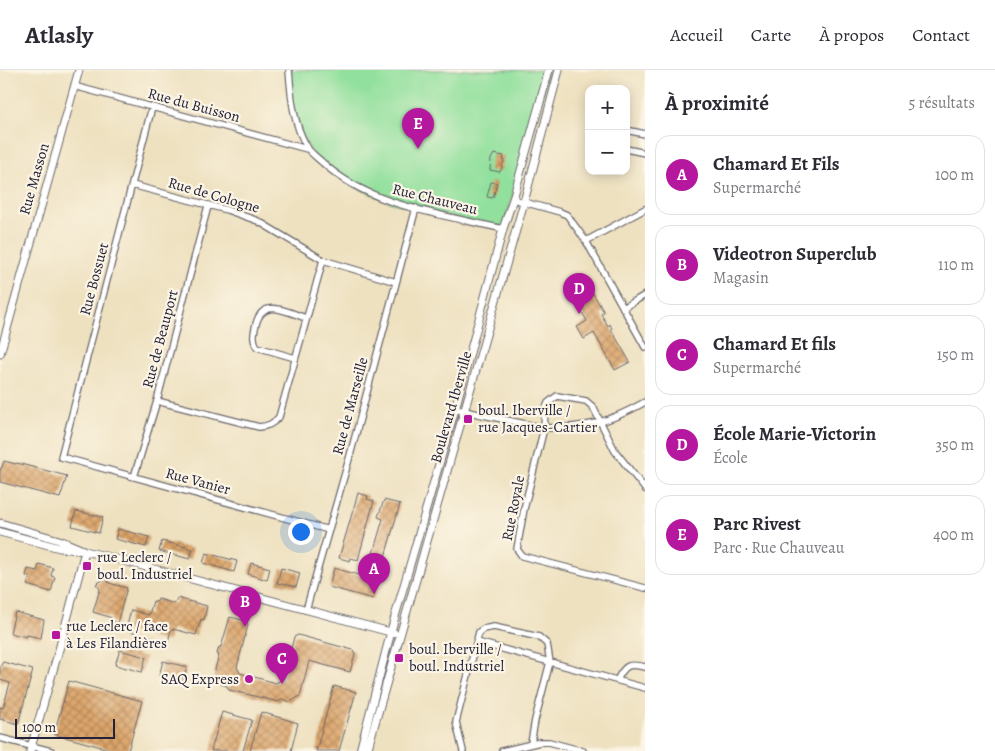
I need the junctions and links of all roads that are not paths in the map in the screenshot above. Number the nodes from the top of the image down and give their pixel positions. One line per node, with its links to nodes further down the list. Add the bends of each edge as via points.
1 (79, 70): 5 (street, Rue Masson)
2 (289, 70): 9 (street, Rue Chauveau, via 293,109)
3 (549, 70): 13 (street, Boulevard Iberville)
4 (559, 70): 14 (street, Boulevard Iberville)
5 (74, 86): 6 (street, Rue du Buisson); 25 (street, Rue Masson)
6 (152, 107): 9 (street, Rue du Buisson); 12 (street, Rue Bossuet)
7 (630, 131): 8 (street)
8 (645, 134)
9 (307, 149): 16 (street, Rue Chauveau, via 355,186 393,203)
10 (630, 149): 11 (street)
11 (645, 153)
12 (132, 185): 15 (street, Rue de Cologne); 35 (street, Rue Bossuet)
13 (513, 199): 14 (street); 18 (street, Boulevard Iberville)
14 (524, 202): 19 (street, via 567,215); 32 (street, Boulevard Iberville)
15 (208, 206): 20 (street, Rue de Cologne, via 258,221); 29 (street, Rue de Beauport)
16 (416, 208): 18 (street, Rue Chauveau); 21 (street, Rue de Marseille)
17 (645, 209): 19 (street)
18 (503, 228): 31 (street, Boulevard Iberville)
19 (586, 241): 23 (street)
20 (323, 260): 21 (street, Rue de Cologne); 24 (street)
21 (396, 282): 39 (street, Rue de Marseille)
22 (645, 296): 23 (street)
23 (623, 308): 26 (street)
24 (306, 318): 28 (street); 28 (street, via 270,307 263,310 253,334 257,347)
25 (3, 332): 27 (street, Rue Masson)
26 (645, 347)
27 (0, 354)
28 (295, 358): 29 (street, via 278,417 268,426 259,427)
29 (157, 401): 36 (street, Rue de Beauport)
30 (645, 402): 33 (street)
31 (455, 409): 32 (street); 44 (street, Boulevard Iberville)
32 (464, 412): 34 (street); 45 (street, Boulevard Iberville)
33 (600, 423): 34 (street); 34 (street, Rue Royale, via 593,407 586,401 557,396 545,410); 37 (street, via 615,450)
34 (544, 428): 42 (street, Rue Royale, via 517,549 522,556)
35 (60, 457): 36 (street, Rue Vanier)
36 (134, 477): 39 (street, Rue Vanier)
37 (645, 489)
38 (0, 523): 41 (street, via 72,544)
39 (329, 530): 43 (street, Rue de Marseille)
40 (0, 532): 41 (street, via 60,548)
41 (85, 551): 43 (street); 53 (street)
42 (645, 588)
43 (306, 610): 44 (street)
44 (391, 632): 45 (street); 55 (street, Boulevard Iberville)
45 (399, 634): 56 (street, Boulevard Iberville)
46 (477, 642): 47 (street); 47 (street, via 479,632 489,627 539,637 547,644); 57 (street, via 456,722)
47 (550, 662): 49 (street); 52 (street)
48 (645, 667): 49 (street, via 627,666)
49 (617, 680): 50 (street)
50 (645, 688)
51 (0, 738): 53 (street)
52 (531, 743): 58 (street); 59 (street, via 548,742)
53 (30, 748): 54 (street)
54 (51, 751)
55 (360, 751)
56 (367, 751)
57 (463, 751)
58 (502, 751)
59 (583, 751)

